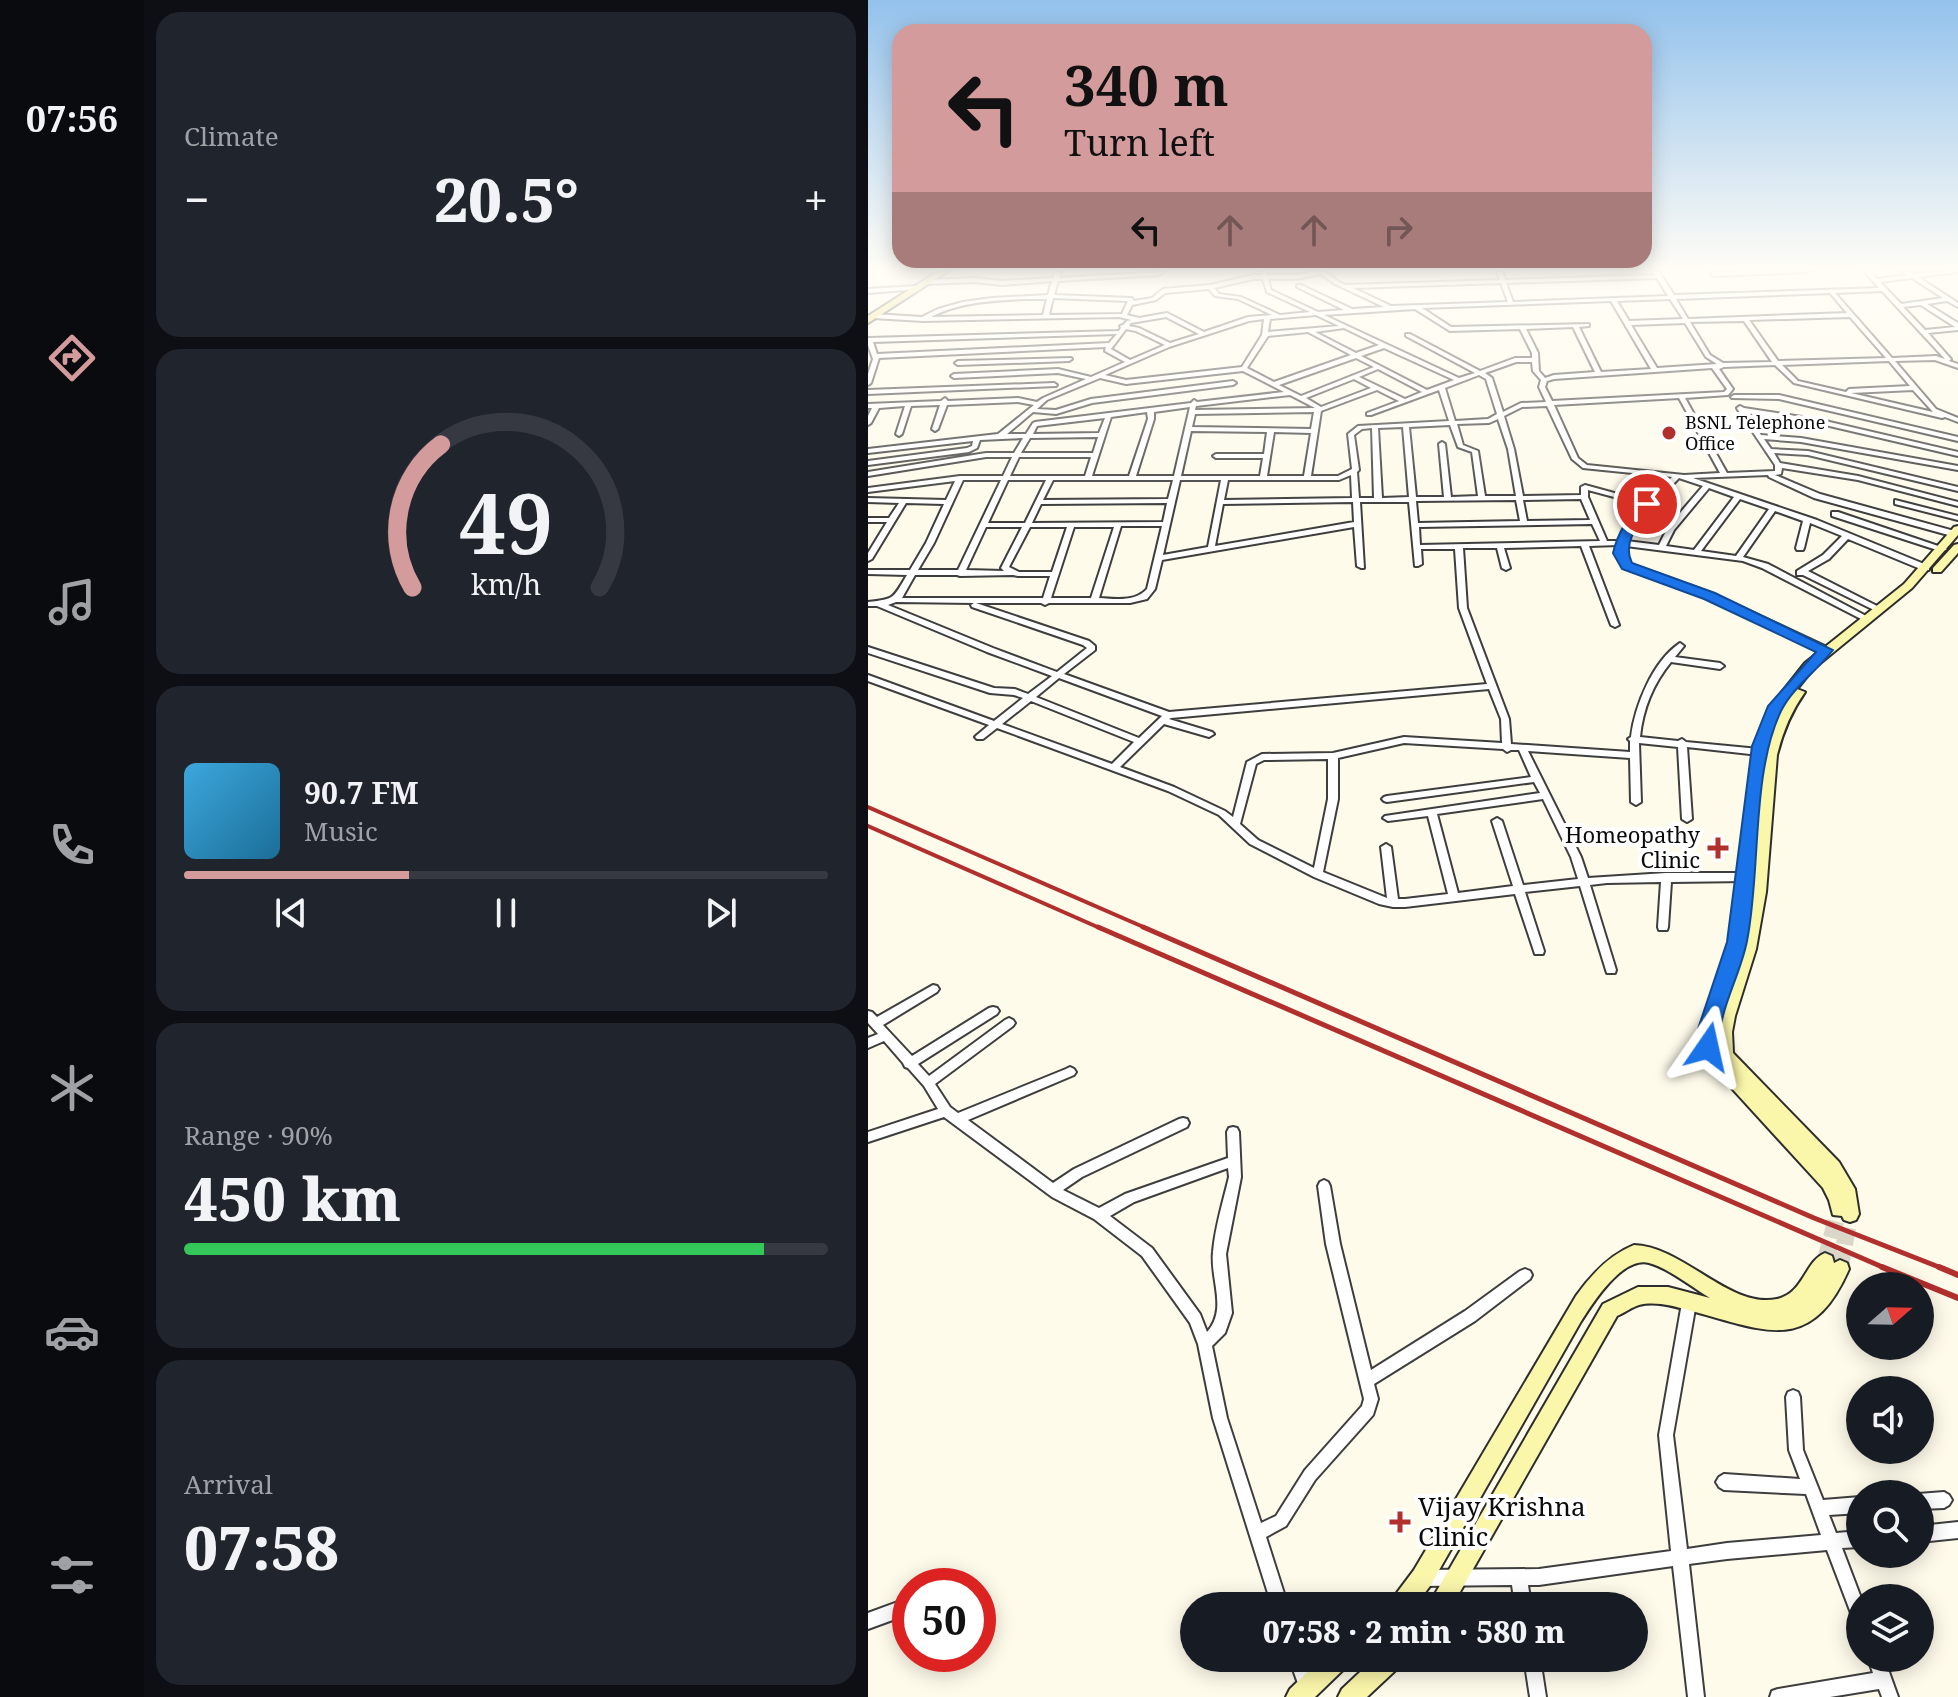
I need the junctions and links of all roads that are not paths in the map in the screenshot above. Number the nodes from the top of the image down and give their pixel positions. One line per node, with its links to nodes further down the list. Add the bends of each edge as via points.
1 (873, 349): 18 (street)
2 (1021, 349): 16 (street)
3 (1109, 349): 23 (street)
4 (1160, 349): 23 (street)
5 (1256, 349): 28 (street)
6 (1345, 349): 17 (street)
7 (1373, 349): 17 (street)
8 (1390, 349): 38 (street)
9 (1436, 349): 32 (street)
10 (1531, 349): 21 (street)
11 (1587, 349): 31 (street)
12 (1642, 349): 29 (street)
13 (1704, 349): 26 (street)
14 (1766, 349): 25 (street)
15 (1881, 349): 20 (street)
16 (962, 352): 18 (street); 24 (street)
17 (1356, 355): 27 (street); 41 (street)
18 (876, 356): 30 (street)
19 (1069, 359): 24 (street)
20 (1889, 359): 22 (street); 25 (street); 46 (street)
21 (1535, 360): 32 (street, via 1519,359); 37 (street)
22 (1954, 361)
23 (1130, 362): 36 (street)
24 (958, 363): 33 (street)
25 (1776, 363): 26 (street); 49 (street, via 1792,380)
26 (1720, 365): 29 (street); 53 (street, via 1716,370)
27 (1379, 367): 35 (street); 52 (street)
28 (1244, 369): 34 (street); 41 (street)
29 (1654, 369): 31 (street)
30 (871, 370): 39 (street)
31 (1598, 372): 37 (street)
32 (1483, 373): 38 (street); 71 (street)
33 (954, 376): 36 (street, via 1058,371); 47 (street)
34 (1166, 377): 36 (street, via 1126,382); 48 (street)
35 (1354, 377): 44 (street); 55 (street)
36 (1097, 378): 43 (street)
37 (1544, 380): 59 (street)
38 (1460, 381): 45 (street)
39 (868, 383)
40 (1233, 383): 48 (street)
41 (1275, 384): 51 (street)
42 (1054, 385): 47 (street)
43 (1076, 388): 61 (street); 64 (street)
44 (1376, 388): 56 (street); 66 (street)
45 (1442, 388): 52 (street); 75 (street)
46 (1915, 388): 49 (street); 72 (street)
47 (949, 389): 50 (street); 57 (street)
48 (1169, 391): 61 (street); 62 (street)
49 (1832, 391): 72 (street)
50 (868, 392)
51 (1291, 393): 55 (street); 58 (street)
52 (1428, 393): 56 (street)
53 (1732, 395): 54 (street); 67 (street); 88 (street, via 1779,397)
54 (1681, 396): 59 (street); 101 (street)
55 (1301, 398): 66 (street)
56 (1405, 401): 70 (street)
57 (944, 402): 60 (street); 64 (street, via 1018,400); 78 (street)
58 (1194, 402): 62 (street); 68 (street)
59 (1550, 403): 71 (street, via 1514,406); 103 (street, via 1575,459 1585,467)
60 (909, 404): 63 (street); 82 (street)
61 (1079, 404): 64 (street, via 1056,412)
62 (1173, 405): 65 (street)
63 (872, 406): 74 (street)
64 (1035, 407): 84 (street)
65 (1150, 409): 69 (street); 109 (street)
66 (1318, 410): 68 (street); 81 (street)
67 (1741, 410): 86 (street); 92 (street)
68 (1193, 412): 79 (street)
69 (1109, 414): 83 (street); 85 (street, via 1047,420)
70 (1369, 414)
71 (1502, 414): 75 (street, via 1493,421); 121 (street)
72 (1942, 416): 73 (street)
73 (1958, 420)
74 (868, 423)
75 (1453, 423): 76 (street); 120 (street, via 1460,446 1475,451)
76 (1406, 425): 77 (street); 123 (street)
77 (1375, 426): 100 (street, via 1351,432); 122 (street)
78 (935, 429)
79 (1190, 429): 80 (street); 110 (street)
80 (1271, 430): 81 (street); 96 (street)
81 (1313, 431): 113 (street)
82 (899, 434)
83 (1103, 435): 85 (street); 93 (street)
84 (1000, 436): 85 (street); 87 (street)
85 (1026, 437): 94 (street)
86 (1760, 437): 91 (street); 99 (street)
87 (977, 439): 90 (street); 97 (street, via 969,450)
88 (1958, 439)
89 (1442, 444): 119 (street)
90 (868, 451)
91 (1769, 451): 98 (street); 115 (street, via 1808,453)
92 (1958, 454)
93 (1095, 455): 94 (street); 108 (street)
94 (1016, 456): 102 (street, via 986,455); 106 (street)
95 (1216, 456): 96 (street)
96 (1266, 456): 112 (street)
97 (868, 463)
98 (1778, 465): 104 (street, via 1779,473); 133 (street, via 1858,478)
99 (1958, 468)
100 (1354, 473): 113 (street); 126 (street)
101 (1724, 473): 103 (street); 104 (street)
102 (868, 474)
103 (1679, 476): 114 (street); 132 (street)
104 (1771, 476): 151 (street)
105 (960, 478): 106 (street); 116 (street); 128 (street)
106 (1006, 478): 107 (street); 145 (street)
107 (1051, 478): 108 (street); 129 (street)
108 (1088, 478): 109 (street)
109 (1132, 478): 110 (street)
110 (1177, 478): 111 (street); 127 (street)
111 (1225, 478): 112 (street); 130 (street)
112 (1263, 478): 113 (street)
113 (1307, 478)
114 (1708, 485): 117 (street); 158 (street)
115 (1958, 489)
116 (868, 490)
117 (1739, 495): 134 (street); 161 (street)
118 (1584, 497): 121 (street); 132 (street, via 1588,487); 140 (street)
119 (1448, 498): 120 (street); 123 (street)
120 (1482, 498): 121 (street)
121 (1518, 498): 144 (street)
122 (1378, 499): 123 (street); 126 (street)
123 (1413, 499): 149 (street)
124 (868, 500): 125 (street)
125 (904, 500): 128 (street); 138 (street)
126 (1355, 500): 130 (street); 142 (street)
127 (1170, 501): 129 (street); 141 (street)
128 (949, 502): 172 (street)
129 (1038, 502): 146 (street)
130 (1221, 502): 160 (street)
131 (1898, 502): 136 (street)
132 (1647, 504): 152 (street)
133 (1958, 504)
134 (1774, 507): 139 (street); 164 (street)
135 (1835, 514): 151 (street)
136 (1958, 518)
137 (868, 520): 138 (street)
138 (891, 520): 163 (street)
139 (1807, 520): 150 (street); 159 (street)
140 (1595, 522): 144 (street); 154 (street)
141 (1165, 524): 148 (street); 162 (street)
142 (1358, 524): 160 (street); 166 (street)
143 (1505, 524): 144 (street); 149 (street); 155 (street)
144 (1524, 524)
145 (984, 525): 146 (street); 173 (street)
146 (1027, 525): 147 (street); 171 (street, via 1005,564)
147 (1071, 525): 148 (street); 174 (street)
148 (1118, 525): 177 (street)
149 (1415, 525): 156 (street)
150 (1846, 536): 168 (street); 170 (street)
151 (1953, 540): 168 (main road); 219 (main road, via 1915,591 1826,661 1788,706 1770,771 1748,956 1721,1041 1726,1056 1833,1167 1846,1189 1844,1211 1829,1182 1708,1047 1708,1029 1737,942)
152 (1623, 543): 154 (street); 158 (street); 187 (street, via 1620,553 1630,569 1703,593)
153 (1584, 544): 154 (street); 155 (street); 184 (street)
154 (1605, 544)
155 (1505, 546): 157 (street); 167 (street)
156 (1417, 547): 157 (street); 165 (street)
157 (1459, 547): 192 (street, via 1463,608)
158 (1661, 548): 161 (street)
159 (1800, 548)
160 (1211, 549): 162 (street)
161 (1696, 553): 164 (street)
162 (1159, 558): 177 (street, via 1144,597)
163 (868, 559)
164 (1738, 559): 175 (street)
165 (1418, 564)
166 (1361, 566)
167 (1506, 568)
168 (1926, 568): 182 (main road)
169 (868, 572): 172 (street)
170 (1804, 572): 175 (street); 182 (street)
171 (1013, 573): 173 (street); 174 (street)
172 (912, 574): 173 (street); 176 (street)
173 (960, 574)
174 (1054, 574): 180 (street)
175 (1787, 578): 183 (street)
176 (896, 600): 178 (street); 179 (street)
177 (1094, 601): 180 (street)
178 (966, 602): 180 (street); 190 (street, via 1091,645)
179 (881, 603): 181 (street); 190 (street)
180 (1045, 603)
181 (868, 604)
182 (1879, 609): 183 (main road)
183 (1865, 619): 187 (main road)
184 (1615, 625)
185 (1680, 646): 188 (street)
186 (868, 650): 193 (street, via 993,691)
187 (1826, 650): 203 (main road, via 1786,691)
188 (1668, 659): 189 (street); 198 (street, via 1638,706)
189 (1720, 666)
190 (1057, 674): 193 (street); 194 (street)
191 (868, 678): 195 (street)
192 (1493, 686): 194 (street); 201 (street, via 1505,719)
193 (1029, 697): 195 (street); 199 (street)
194 (1165, 718): 196 (street); 199 (street)
195 (995, 724): 197 (street); 206 (street)
196 (1209, 734)
197 (980, 737)
198 (1633, 739): 200 (street); 204 (street)
199 (1139, 741): 206 (street)
200 (1682, 742): 203 (street); 213 (street)
201 (1507, 749): 202 (street); 205 (street, via 1404,740)
202 (1523, 750): 204 (street); 207 (street)
203 (1759, 752): 219 (main road)
204 (1634, 755): 210 (street)
205 (1333, 756): 215 (street, via 1255,758); 217 (street, via 1333,799)
206 (1114, 767): 215 (street, via 1217,811)
207 (1537, 779): 208 (street); 209 (street)
208 (1544, 796): 211 (street); 220 (street)
209 (1387, 799)
210 (1636, 802)
211 (1432, 812): 212 (street); 222 (street)
212 (1388, 818)
213 (1687, 819)
214 (1497, 821): 221 (street)
215 (1235, 826): 217 (street, via 1254,842)
216 (1386, 847): 223 (street)
217 (1318, 874): 223 (street)
218 (1666, 877): 219 (street); 220 (street); 224 (street)
219 (1747, 877)
220 (1584, 881): 221 (street); 226 (street)
221 (1521, 889): 222 (street); 225 (street)
222 (1454, 897): 223 (street)
223 (1393, 903)
224 (1663, 927)
225 (1539, 951)
226 (1611, 970)
227 (933, 989): 229 (street)
228 (993, 1011): 233 (street)
229 (871, 1020): 231 (street)
230 (1009, 1023): 235 (street)
231 (884, 1036): 232 (street); 233 (street)
232 (868, 1043)
233 (909, 1064): 235 (street)
234 (1070, 1072): 236 (street)
235 (928, 1083): 236 (street)
236 (952, 1115): 239 (street); 242 (street)
237 (1183, 1123): 242 (street)
238 (1233, 1132): 240 (street)
239 (868, 1137)
240 (1234, 1161): 243 (street, via 1130,1198); 246 (street, via 1219,1254 1224,1320)
241 (1324, 1186): 247 (street, via 1336,1258)
242 (1053, 1190): 243 (street)
243 (1099, 1215): 246 (street, via 1147,1252 1195,1319)
244 (1525, 1275): 247 (street)
245 (1689, 1303): 260 (street, via 1666,1435); 262 (main road, via 1786,1323 1823,1302 1832,1265 1808,1291 1782,1306 1765,1307 1722,1297 1648,1253 1633,1255 1609,1273 1593,1288 1551,1354); 263 (main road, via 1643,1293 1623,1298 1610,1310)
246 (1205, 1344): 256 (street, via 1220,1418)
247 (1368, 1380): 256 (street, via 1368,1410 1310,1475 1281,1521)
248 (1793, 1397): 250 (street, via 1796,1450)
249 (1724, 1482): 250 (street)
250 (1809, 1487): 254 (street)
251 (1934, 1500): 252 (street)
252 (1944, 1500)
253 (1846, 1506): 254 (street)
254 (1818, 1508): 259 (street)
255 (1958, 1530): 257 (street)
256 (1258, 1533): 265 (street)
257 (1934, 1533)
258 (1846, 1541): 259 (street)
259 (1833, 1542): 260 (street); 264 (street)
260 (1678, 1559): 261 (street); 280 (street)
261 (1519, 1577): 263 (street); 268 (street)
262 (1422, 1578): 263 (street); 266 (main road)
263 (1456, 1580): 267 (main road)
264 (1849, 1584)
265 (1276, 1592)
266 (1412, 1592)
267 (1448, 1592)
268 (1521, 1592)
269 (892, 1612): 270 (street)
270 (868, 1621)
271 (1299, 1672): 276 (street)
272 (1324, 1672): 276 (main road)
273 (1377, 1672): 278 (main road)
274 (1534, 1672): 279 (street)
275 (1887, 1689): 277 (street)
276 (1302, 1692)
277 (1822, 1693): 281 (street)
278 (1350, 1697)
279 (1538, 1697)
280 (1696, 1697)
281 (1778, 1697)

